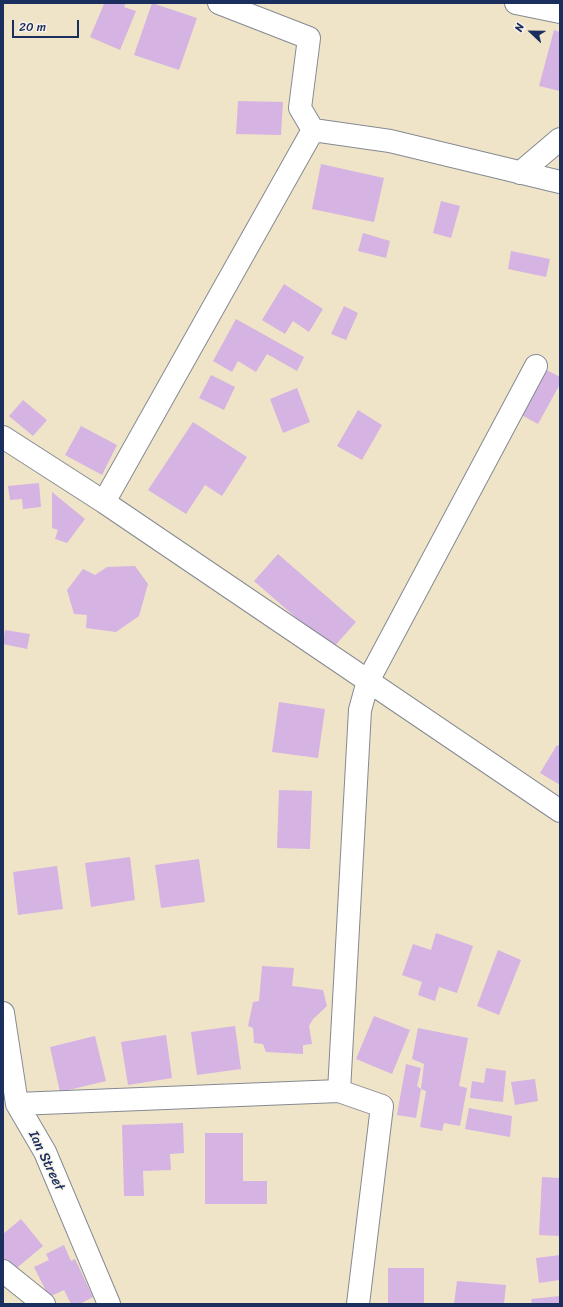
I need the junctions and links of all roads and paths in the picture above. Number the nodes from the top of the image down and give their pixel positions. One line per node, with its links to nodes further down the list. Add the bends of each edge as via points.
1 (219, 3): 4 (street, via 309,38 300,108)
2 (516, 3): 3 (street)
3 (560, 12)
4 (313, 130): 6 (street, via 390,141); 10 (street)
5 (560, 139): 6 (street)
6 (520, 173): 7 (street)
7 (560, 182)
8 (536, 366): 11 (street)
9 (3, 437): 10 (street)
10 (104, 502): 11 (street)
11 (368, 681): 12 (street); 14 (street, via 360,710)
12 (560, 811)
13 (3, 1012): 15 (street, Ian Street)
14 (338, 1091): 15 (street); 19 (street, via 382,1106)
15 (17, 1104): 18 (street, Ian Street, via 45,1152)
16 (3, 1271): 17 (street)
17 (44, 1304)
18 (109, 1304)
19 (358, 1304)

